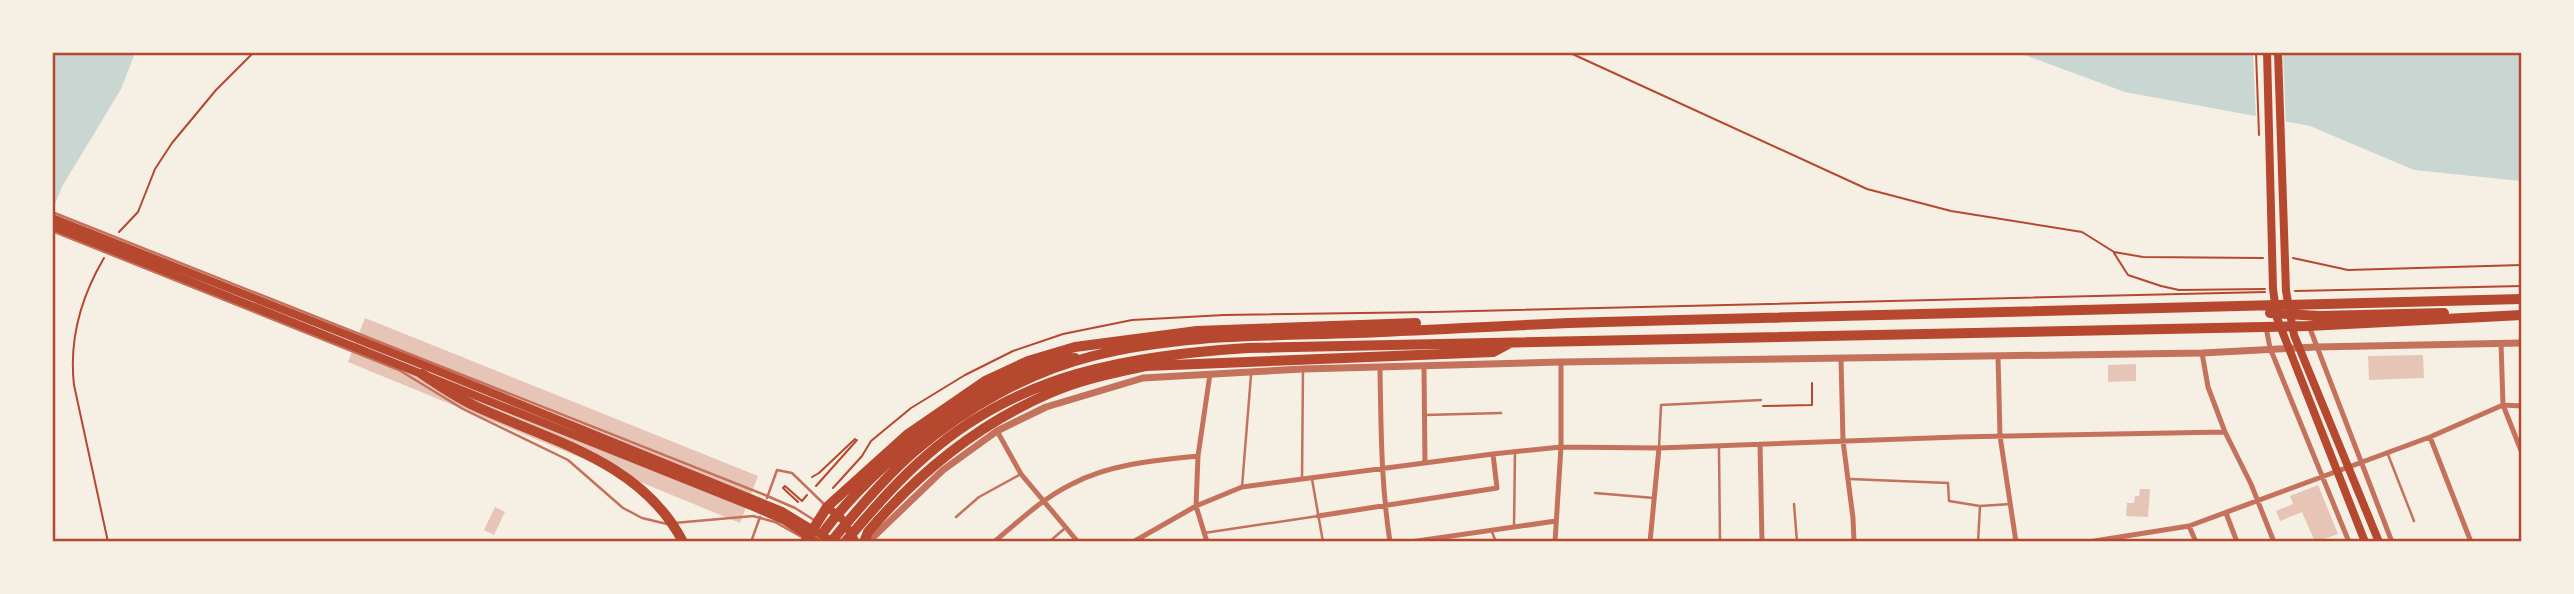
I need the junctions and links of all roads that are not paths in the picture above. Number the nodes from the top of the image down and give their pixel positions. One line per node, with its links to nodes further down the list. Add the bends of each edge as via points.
1 (2267, 52): 106 (main road, via 2269,289)
2 (2278, 52): 107 (main road, via 2288,315)
3 (52, 212): 75 (lane, via 765,495 795,508)
4 (52, 218): 75 (main road, via 782,511)
5 (52, 228): 25 (main road); 80 (lane, via 414,377 463,409 568,460 623,508 642,518 666,524 753,516)
6 (2522, 299): 7 (highway)
7 (2198, 310): 8 (highway, via 2319,316 2498,312); 9 (highway)
8 (2522, 316): 10 (highway)
9 (1514, 324): 64 (highway, via 1198,331 1075,347 1028,361 985,381 908,433); 75 (highway, via 1253,336 1151,345 1093,356 1004,391 932,438)
10 (2308, 326): 11 (highway); 15 (street)
11 (2266, 327): 12 (highway); 16 (street)
12 (1514, 342): 81 (highway, via 1193,352 1096,367 1003,404 938,446); 83 (highway, via 1493,352 1146,366 1096,377 1039,398 964,441 887,510)
13 (2501, 343): 14 (street); 15 (street); 28 (street)
14 (2522, 343)
15 (2316, 346): 16 (street); 46 (street)
16 (2270, 348): 17 (street); 50 (street)
17 (2202, 353): 18 (street); 33 (street, via 2208,387)
18 (1998, 356): 19 (street); 34 (street)
19 (1842, 358): 20 (street); 36 (street)
20 (1561, 362): 21 (street); 39 (street)
21 (1424, 368): 23 (street); 31 (street)
22 (1303, 369): 23 (street); 24 (street); 52 (lane)
23 (1380, 369): 48 (street)
24 (1252, 372): 26 (street); 54 (lane)
25 (422, 374): 75 (main road); 78 (highway, via 474,406 620,472 665,510)
26 (1210, 374): 32 (street, via 1143,378 1097,390 1046,407); 45 (street)
27 (1762, 400): 40 (lane, via 1661,404)
28 (2503, 405): 29 (street); 35 (street); 43 (street)
29 (2522, 406)
30 (1501, 413): 31 (lane)
31 (1424, 415): 47 (street)
32 (997, 431): 49 (street); 83 (street, via 943,470)
33 (2225, 432): 34 (street); 58 (street)
34 (2000, 436): 36 (street); 60 (street)
35 (2430, 437): 42 (street); 109 (street)
36 (1843, 441): 37 (street); 53 (street)
37 (1760, 444): 38 (street); 96 (street)
38 (1719, 445): 40 (street); 95 (lane)
39 (1561, 447): 40 (street); 41 (street); 68 (street)
40 (1659, 447): 56 (street)
41 (1515, 452): 44 (street); 72 (lane)
42 (2386, 452): 46 (street); 69 (lane)
43 (2522, 453)
44 (1493, 454): 47 (street); 62 (street, via 1497,488)
45 (1198, 456): 57 (street, via 1099,474); 61 (street)
46 (2361, 462): 50 (street); 108 (street)
47 (1425, 463): 48 (street)
48 (1382, 468): 51 (street); 62 (street)
49 (1021, 474): 57 (street); 67 (lane, via 979,497)
50 (2322, 477): 58 (street); 105 (street)
51 (1312, 478): 52 (street); 66 (lane)
52 (1302, 479): 54 (street)
53 (1846, 479): 63 (lane, via 1948,483 1949,501); 98 (street)
54 (1242, 486): 61 (street)
55 (1595, 493): 56 (lane)
56 (1654, 498): 94 (street)
57 (1044, 501): 71 (street); 84 (street)
58 (2258, 501): 65 (street); 104 (street)
59 (1794, 504): 97 (lane)
60 (2011, 504): 63 (lane); 100 (street)
61 (1196, 506): 74 (street); 76 (street)
62 (1384, 506): 66 (street); 90 (street)
63 (1980, 506): 99 (lane)
64 (827, 508): 79 (lane, via 792,473 777,470); 80 (highway); 82 (main road, via 844,522)
65 (2226, 513): 70 (street); 103 (street)
66 (1318, 516): 74 (lane); 89 (lane)
67 (956, 517)
68 (1556, 521): 72 (street); 93 (street)
69 (2413, 522)
70 (2189, 526): 77 (street); 102 (street)
71 (1067, 527): 85 (lane); 86 (street)
72 (1514, 527): 73 (street)
73 (1491, 530): 91 (street); 92 (lane)
74 (1204, 533): 88 (street)
75 (826, 537): 81 (lane)
76 (1144, 539): 87 (street)
77 (2105, 540): 101 (street)
78 (683, 541)
79 (751, 541)
80 (807, 541)
81 (844, 541)
82 (856, 541)
83 (866, 541)
84 (994, 541)
85 (1049, 541)
86 (1078, 541)
87 (1133, 541)
88 (1207, 541)
89 (1323, 541)
90 (1390, 541)
91 (1410, 541)
92 (1496, 541)
93 (1555, 541)
94 (1650, 541)
95 (1720, 541)
96 (1762, 541)
97 (1797, 541)
98 (1853, 541)
99 (1978, 541)
100 (2016, 541)
101 (2088, 541)
102 (2196, 541)
103 (2237, 541)
104 (2274, 541)
105 (2349, 541)
106 (2365, 541)
107 (2379, 541)
108 (2392, 541)
109 (2471, 541)

